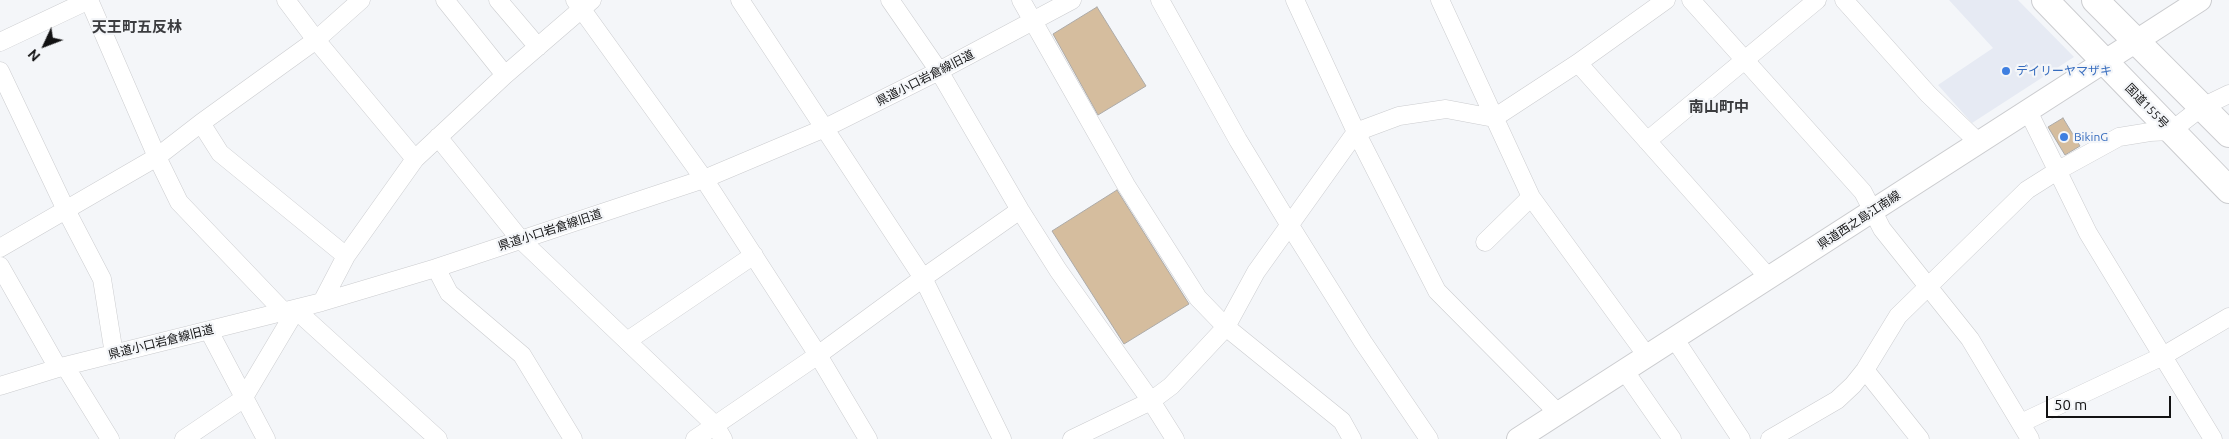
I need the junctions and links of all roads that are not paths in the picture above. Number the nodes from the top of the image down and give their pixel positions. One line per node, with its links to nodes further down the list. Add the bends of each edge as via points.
1 (89, 0): 24 (street); 44 (street)
2 (286, 0): 22 (street)
3 (361, 0): 22 (street)
4 (445, 0): 31 (street)
5 (498, 0): 25 (street)
6 (740, 0): 37 (street)
7 (890, 0): 30 (street)
8 (1021, 0): 21 (street)
9 (1072, 0): 21 (street, 県道小口岩倉線旧道)
10 (1160, 0): 53 (street)
11 (1295, 0): 39 (street)
12 (1440, 0): 35 (street)
13 (1666, 0): 28 (street)
14 (1690, 0): 26 (street)
15 (1817, 0): 26 (street)
16 (1844, 0): 43 (street, via 1928,94)
17 (2045, 0): 27 (highway, 国道155号)
18 (2095, 0): 23 (highway)
19 (2200, 0): 23 (main road, 県道西之島江南線)
20 (583, 3): 25 (street); 47 (street)
21 (1034, 21): 30 (street, 県道小口岩倉線旧道); 67 (street, via 1126,184 1198,298)
22 (316, 40): 36 (street); 45 (street)
23 (2137, 40): 27 (main road, 県道西之島江南線); 33 (highway)
24 (0, 42)
25 (538, 47): 31 (street)
26 (1746, 61): 42 (street); 52 (street, via 1863,192)
27 (2104, 62): 34 (main road, 県道西之島江南線); 38 (highway, 国道155号)
28 (1578, 63): 35 (street); 42 (street)
29 (0, 71): 50 (street)
30 (939, 72): 37 (street, 県道小口岩倉線旧道); 51 (street)
31 (505, 75): 41 (street)
32 (2229, 94): 33 (street)
33 (2202, 107): 38 (street); 40 (highway)
34 (2028, 111): 43 (main road, 県道西之島江南線); 46 (street)
35 (1494, 118): 39 (street, via 1446,108 1399,116); 49 (street)
36 (201, 123): 44 (street); 58 (street, via 220,153)
37 (825, 128): 47 (street, 県道小口岩倉線旧道); 61 (street)
38 (2170, 131): 46 (street, via 2119,137); 48 (highway, 国道155号)
39 (1356, 132): 53 (street); 81 (street, via 1437,291)
40 (2229, 134)
41 (438, 137): 45 (street); 54 (street)
42 (1647, 141): 62 (street)
43 (1979, 143): 52 (main road, 県道西之島江南線)
44 (158, 157): 50 (street); 65 (street, via 179,202)
45 (415, 159): 58 (street)
46 (2057, 171): 63 (street, via 2027,190); 74 (street, via 2088,232)
47 (704, 179): 54 (street, 県道小口岩倉線旧道); 57 (street)
48 (2229, 190)
49 (1531, 197): 55 (street); 73 (street)
50 (66, 210): 56 (street); 71 (street, via 102,279)
51 (1020, 210): 61 (street); 80 (street, via 1058,270)
52 (1873, 212): 62 (main road, 県道西之島江南線); 63 (street, via 1882,229)
53 (1289, 224): 67 (street, via 1256,272); 95 (street)
54 (520, 239): 60 (street, 県道小口岩倉線旧道); 70 (street)
55 (1485, 242)
56 (0, 248)
57 (754, 255): 70 (street); 72 (street)
58 (346, 256): 64 (street)
59 (0, 266): 75 (street)
60 (436, 268): 64 (street, 県道小口岩倉線旧道); 88 (street, via 449,293 522,355)
61 (923, 278): 72 (street); 91 (street)
62 (1769, 278): 69 (main road, 県道西之島江南線)
63 (1929, 287): 77 (street, via 1898,316); 82 (street, via 1970,340)
64 (322, 302): 65 (street, 県道小口岩倉線旧道)
65 (290, 311): 68 (street, 県道小口岩倉線旧道); 79 (street); 87 (street)
66 (2229, 317): 74 (street)
67 (1226, 327): 80 (street, via 1172,386); 94 (street, via 1342,421)
68 (209, 330): 71 (street, 県道小口岩倉線旧道); 79 (street)
69 (1674, 338): 73 (main road, 県道西之島江南線); 98 (street)
70 (627, 341): 83 (street)
71 (114, 354): 75 (street, 県道小口岩倉線旧道)
72 (818, 355): 83 (street); 90 (street)
73 (1646, 356): 76 (main road, 県道西之島江南線)
74 (2162, 356): 82 (street); 102 (street)
75 (61, 367): 78 (street, 県道小口岩倉線旧道); 84 (street)
76 (1624, 370): 81 (main road, 県道西之島江南線); 97 (street)
77 (1865, 370): 99 (street, via 1837,400); 100 (street)
78 (0, 386)
79 (243, 399): 85 (street); 86 (street)
80 (1152, 401): 92 (street); 93 (street)
81 (1558, 413): 96 (main road, 県道西之島江南線)
82 (2021, 423): 101 (street)
83 (719, 432): 89 (street)
84 (110, 439)
85 (184, 439)
86 (266, 439)
87 (438, 439)
88 (573, 439)
89 (696, 439)
90 (868, 439)
91 (1002, 439)
92 (1072, 439)
93 (1175, 439)
94 (1352, 439)
95 (1429, 439)
96 (1518, 439)
97 (1672, 439)
98 (1741, 439)
99 (1770, 439)
100 (1920, 439)
101 (2030, 439)
102 (2213, 439)

